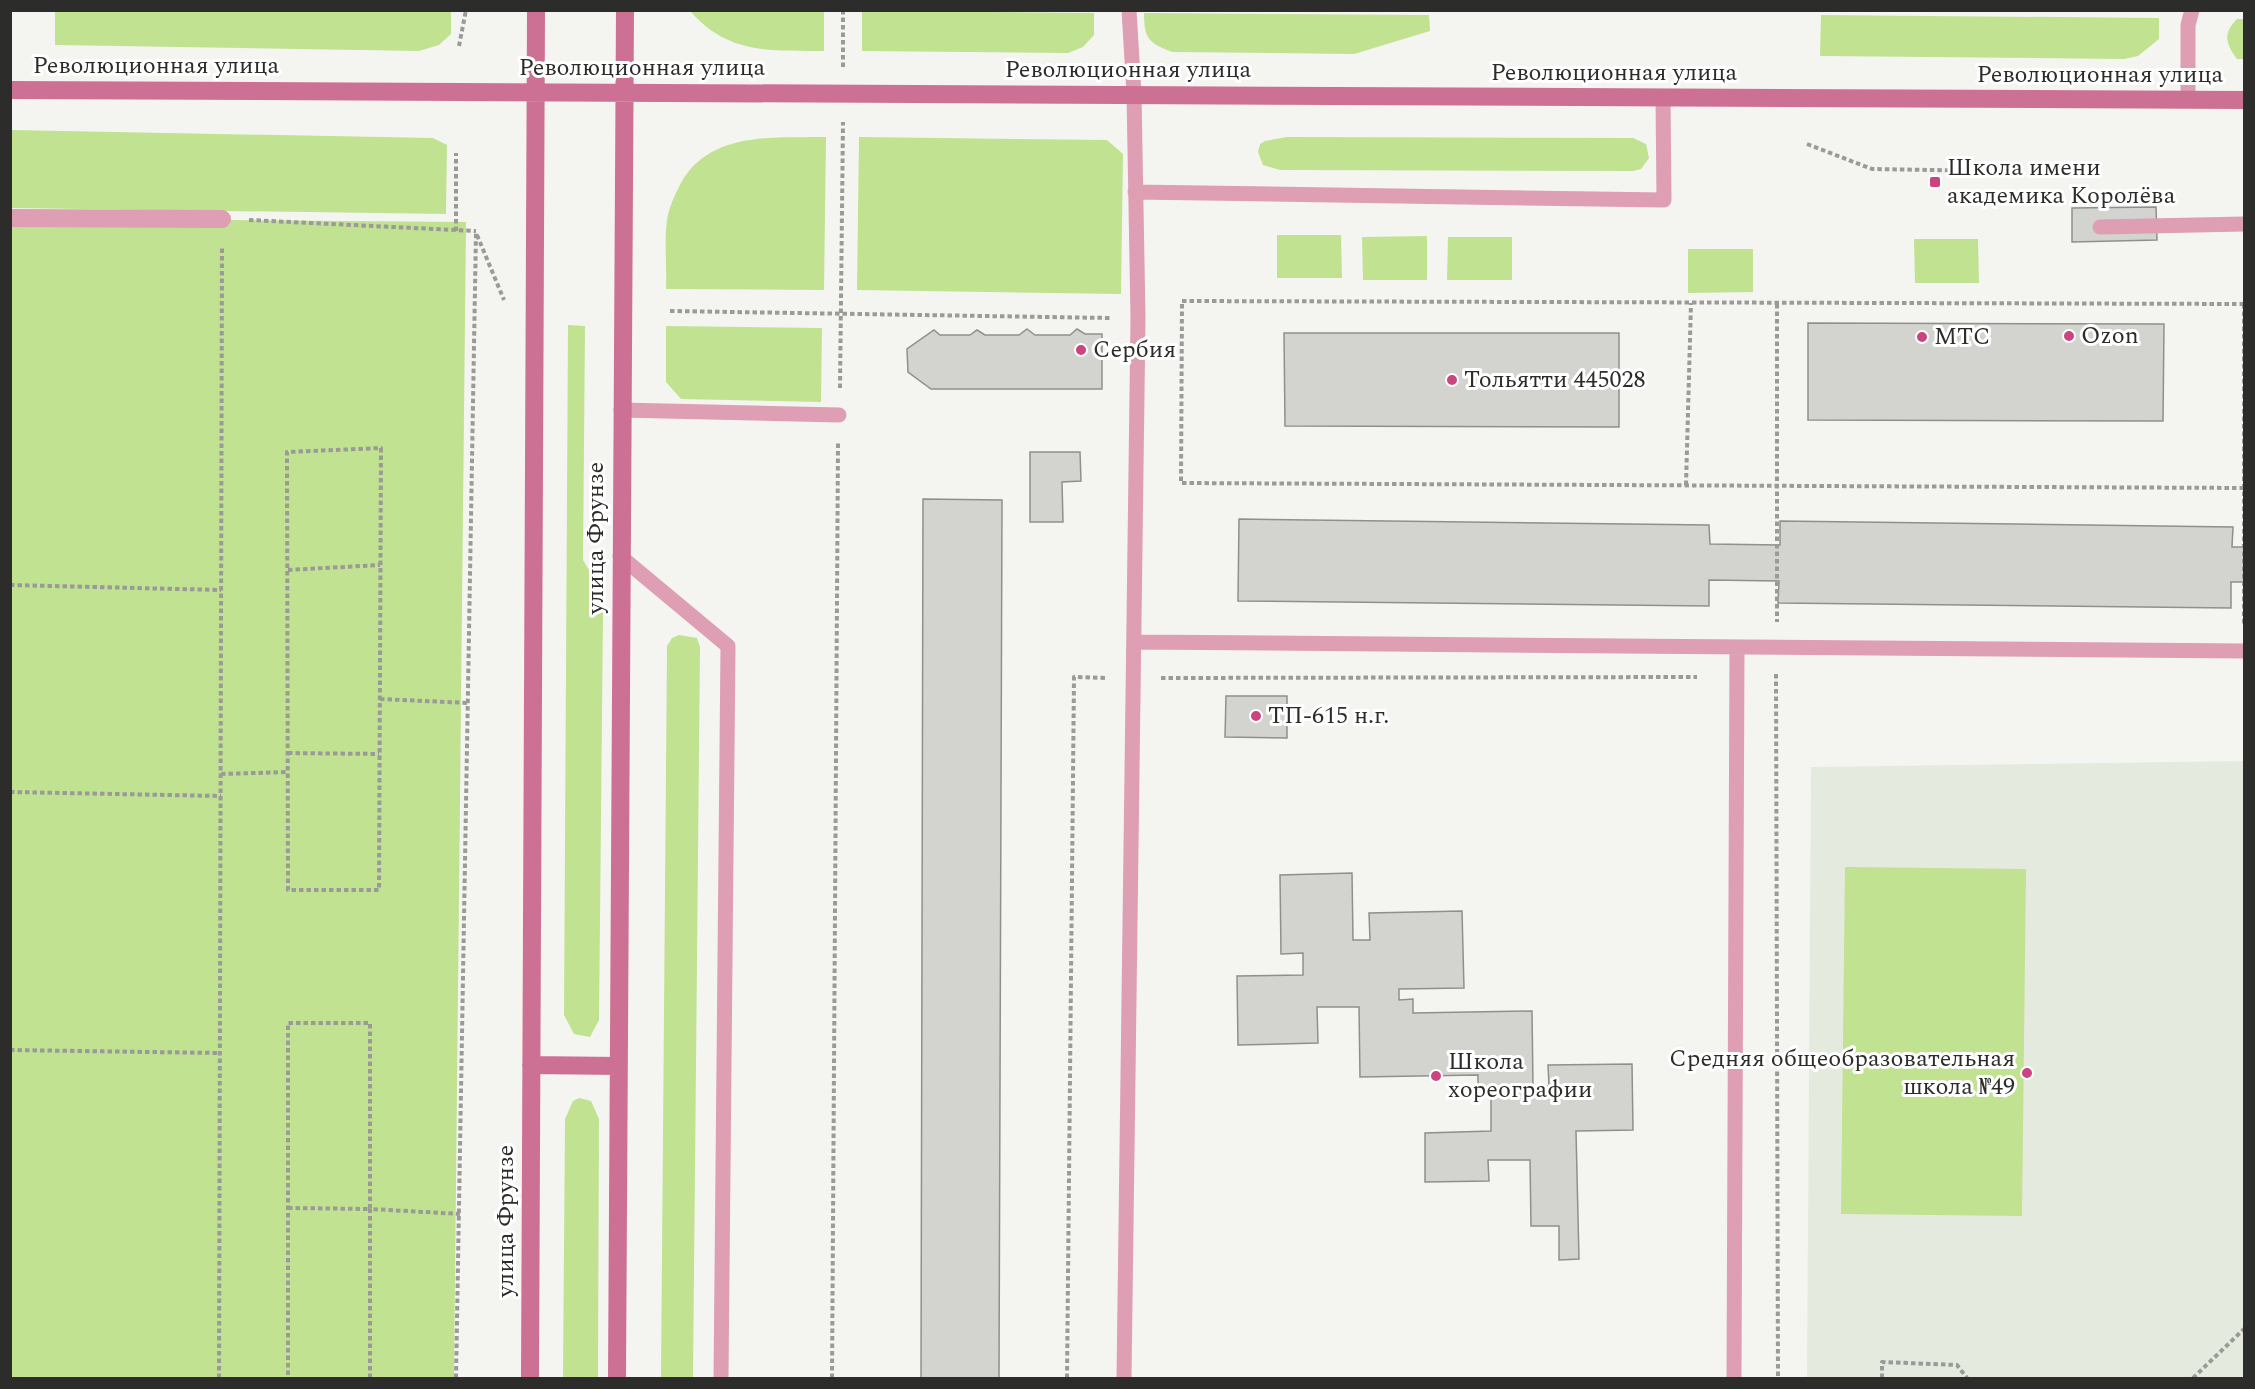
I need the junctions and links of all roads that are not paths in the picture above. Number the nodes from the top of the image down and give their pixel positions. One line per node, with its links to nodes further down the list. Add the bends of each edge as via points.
1 (536, 10): 6 (main road, улица Фрунзе)
2 (625, 10): 7 (main road, улица Фрунзе)
3 (1129, 10): 8 (lane)
4 (2192, 10): 10 (lane, via 2188,25)
5 (10, 90): 6 (main road, Революционная улица)
6 (535, 91): 7 (main road, Революционная улица); 23 (main road, улица Фрунзе)
7 (624, 92): 8 (main road, Революционная улица); 17 (main road, улица Фрунзе)
8 (1134, 94): 9 (main road, Революционная улица); 12 (lane)
9 (1663, 97): 10 (main road, Революционная улица); 12 (lane, via 1664,200)
10 (2188, 100): 11 (main road, Революционная улица)
11 (2244, 100)
12 (1135, 192): 20 (lane)
13 (10, 218): 14 (street)
14 (222, 219)
15 (2244, 224): 16 (lane)
16 (2100, 227)
17 (621, 410): 18 (lane); 19 (main road, улица Фрунзе)
18 (839, 415)
19 (620, 556): 24 (main road, улица Фрунзе); 27 (lane, via 728,646)
20 (1134, 642): 21 (lane); 28 (lane)
21 (1737, 648): 22 (lane); 29 (lane)
22 (2244, 651)
23 (531, 1065): 24 (main road); 25 (main road, улица Фрунзе)
24 (618, 1066): 26 (main road, улица Фрунзе)
25 (530, 1378)
26 (616, 1378)
27 (721, 1378)
28 (1124, 1378)
29 (1734, 1378)

